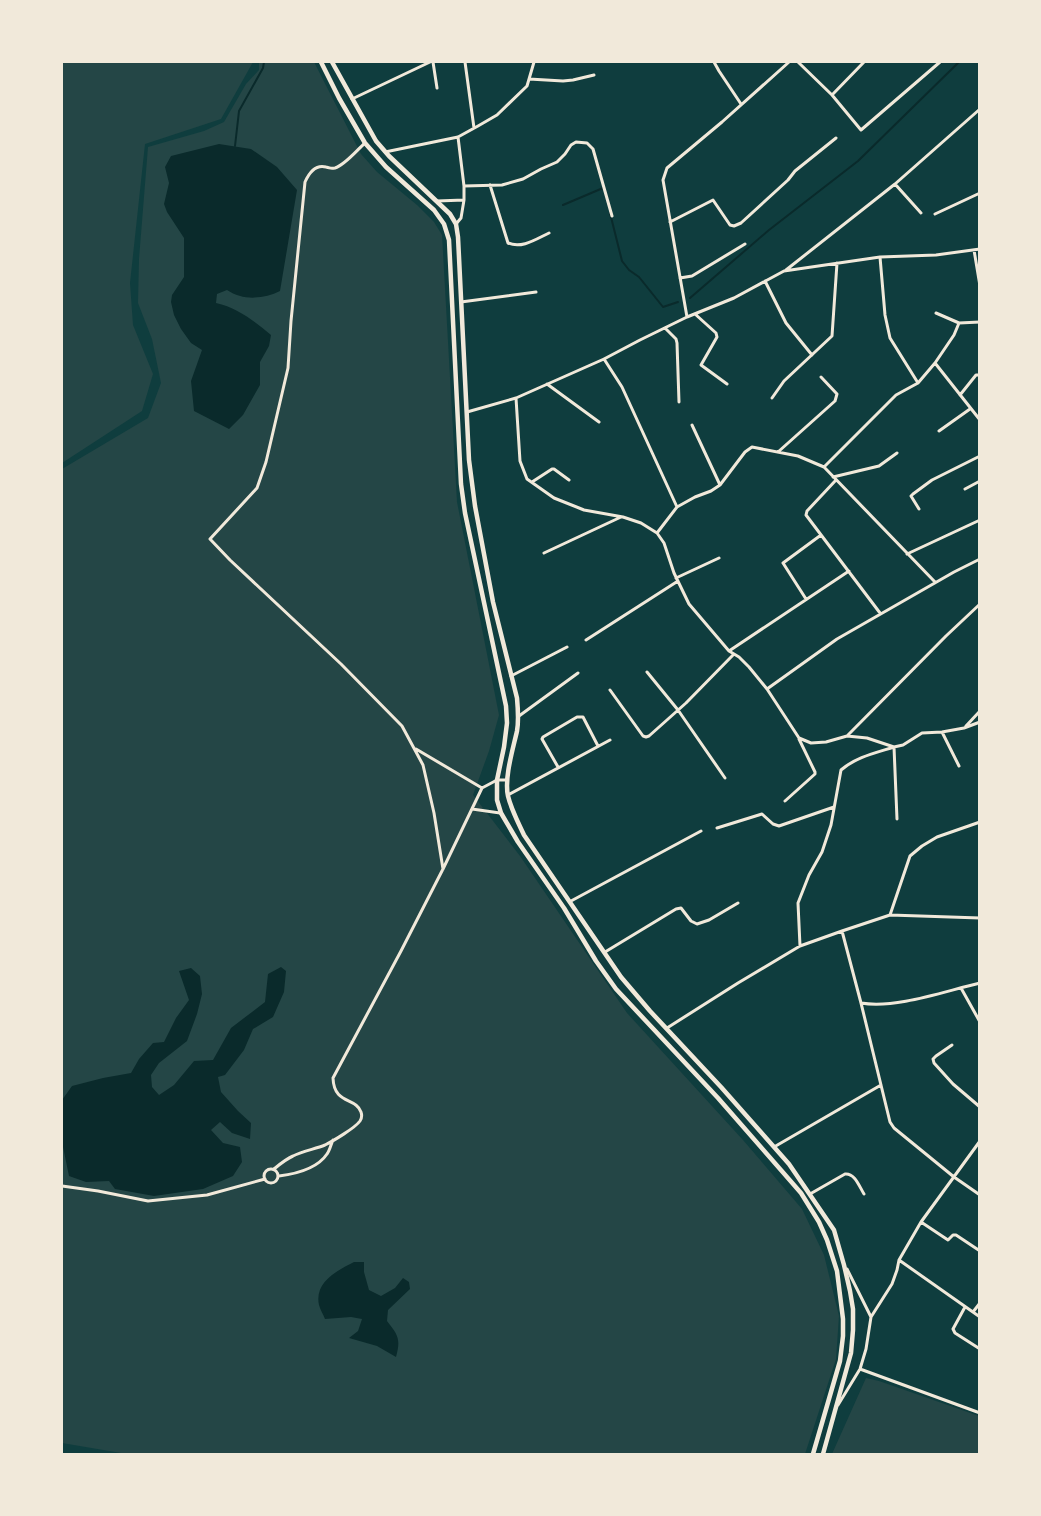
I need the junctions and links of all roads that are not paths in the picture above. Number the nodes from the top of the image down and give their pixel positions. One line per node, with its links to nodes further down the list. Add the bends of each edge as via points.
1 (321, 62): 21 (main road)
2 (332, 62): 15 (main road)
3 (431, 62): 13 (street); 15 (street)
4 (465, 62): 18 (street)
5 (534, 62): 12 (street)
6 (714, 62): 16 (street)
7 (789, 62): 16 (street)
8 (798, 62): 14 (street)
9 (864, 62): 14 (street)
10 (940, 62): 14 (street, via 861,130)
11 (594, 75): 12 (street, via 563,81)
12 (529, 79): 18 (street, via 527,86 497,115)
13 (437, 88)
14 (832, 95)
15 (352, 99): 22 (main road)
16 (741, 104): 32 (street, via 667,168 663,180)
17 (980, 109): 23 (street)
18 (474, 128): 19 (street)
19 (458, 138): 22 (street); 25 (street)
20 (837, 138): 32 (street, via 795,171 741,223 730,225 712,200)
21 (365, 143): 50 (main road, via 444,224 450,252); 120 (street, via 338,167 315,168 305,182 288,368 266,462 257,488 210,539 351,674 402,726)
22 (385, 152): 28 (main road)
23 (895, 184): 29 (street); 40 (street)
24 (490, 185): 25 (street); 31 (street, via 523,179 557,162 576,142 587,143 593,149); 34 (street, via 508,243 522,244)
25 (464, 186): 27 (street)
26 (980, 193): 30 (street)
27 (464, 200): 28 (street); 33 (street)
28 (437, 201): 33 (main road)
29 (921, 213)
30 (935, 214)
31 (612, 216)
32 (670, 222): 41 (street)
33 (456, 224): 45 (main road)
34 (549, 233)
35 (745, 244): 41 (street, via 692,276)
36 (980, 249): 37 (street)
37 (974, 250): 38 (street); 43 (street)
38 (880, 257): 39 (street); 59 (street, via 891,338)
39 (837, 264): 40 (street); 54 (street, via 832,336)
40 (784, 272): 42 (street)
41 (680, 278): 48 (street)
42 (765, 281): 47 (street); 54 (street, via 786,323)
43 (980, 286)
44 (536, 292): 45 (street)
45 (461, 302): 49 (main road)
46 (936, 313): 52 (street)
47 (694, 314): 48 (street); 61 (street, via 717,337 701,365)
48 (687, 317): 53 (street)
49 (462, 318): 50 (main road); 67 (main road)
50 (452, 319): 87 (main road, via 461,484)
51 (980, 322): 52 (street)
52 (959, 323): 56 (street)
53 (665, 328): 55 (street); 65 (street, via 678,343)
54 (812, 356): 64 (street, via 784,381)
55 (604, 359): 60 (street); 82 (street, via 622,387)
56 (935, 363): 59 (street); 62 (street)
57 (980, 375): 62 (street)
58 (821, 377): 72 (street, via 837,394 835,401)
59 (918, 383): 75 (street, via 896,395)
60 (547, 384): 63 (street); 69 (street)
61 (727, 384)
62 (960, 395): 66 (street)
63 (516, 398): 67 (street); 79 (street, via 520,461)
64 (772, 398)
65 (679, 402)
66 (970, 409): 68 (street); 71 (street)
67 (467, 412): 86 (main road)
68 (980, 420)
69 (599, 422)
70 (692, 426): 80 (street)
71 (939, 431)
72 (778, 452): 75 (street); 80 (street, via 748,449)
73 (897, 453): 76 (street, via 879,466)
74 (980, 456): 83 (street, via 913,494)
75 (824, 467): 76 (street)
76 (835, 479): 89 (street, via 806,515); 91 (street)
77 (569, 480): 79 (street, via 552,469)
78 (980, 481): 81 (street)
79 (532, 482): 84 (street, via 554,498 584,510)
80 (720, 485): 82 (street)
81 (965, 489)
82 (677, 507): 88 (street)
83 (919, 509)
84 (622, 517): 88 (street); 90 (street)
85 (980, 520): 91 (street)
86 (478, 524): 87 (main road); 106 (main road)
87 (468, 525): 124 (main road, via 506,706 506,731)
88 (657, 533): 95 (street)
89 (821, 535): 94 (street); 97 (street, via 783,563)
90 (544, 553)
91 (908, 554): 96 (street)
92 (719, 558): 95 (street)
93 (980, 559): 96 (street)
94 (849, 571): 97 (street); 99 (street)
95 (677, 579): 100 (street); 102 (street, via 689,604)
96 (935, 582): 99 (street)
97 (807, 599): 102 (street)
98 (980, 604): 115 (street)
99 (881, 613): 107 (street)
100 (586, 640)
101 (567, 647): 106 (street)
102 (729, 651): 103 (street)
103 (734, 654): 107 (street); 109 (street)
104 (647, 672): 109 (street)
105 (578, 673): 111 (street)
106 (511, 676): 111 (main road)
107 (766, 689): 116 (street)
108 (610, 690): 109 (street, via 646,737)
109 (678, 710): 123 (street)
110 (980, 711): 113 (street)
111 (518, 717): 125 (main road)
112 (980, 722): 113 (street)
113 (964, 728): 114 (street)
114 (942, 732): 119 (street, via 922,733); 121 (street)
115 (847, 736): 116 (street, via 812,743); 119 (street)
116 (799, 738): 128 (street, via 815,772)
117 (610, 740): 118 (street)
118 (598, 746): 122 (street); 122 (street, via 583,717 577,717 542,739)
119 (894, 747): 129 (street, via 867,755 841,770); 132 (street)
120 (415, 748): 126 (street); 136 (street, via 423,765)
121 (959, 766)
122 (558, 767): 127 (street)
123 (725, 778)
124 (497, 780): 125 (street); 126 (street); 131 (main road)
125 (508, 781): 127 (main road)
126 (482, 788): 130 (street)
127 (508, 795): 139 (main road, via 524,835)
128 (785, 801)
129 (834, 807): 134 (street, via 779,826 762,814); 144 (street, via 822,852 798,903)
130 (472, 809): 131 (street); 137 (street)
131 (501, 813): 162 (main road, via 616,989)
132 (897, 819)
133 (980, 822): 141 (street, via 937,837 910,856)
134 (717, 828)
135 (701, 831): 139 (street)
136 (441, 852): 137 (street); 138 (street)
137 (451, 852): 138 (street)
138 (443, 869): 154 (street, via 333,1078 338,1094 358,1107 362,1115 360,1121)
139 (571, 901): 145 (main road)
140 (738, 903): 145 (street, via 697,924 681,908 676,909)
141 (890, 915): 142 (street); 143 (street)
142 (980, 918)
143 (842, 930): 144 (street); 148 (street)
144 (800, 946): 150 (street)
145 (604, 952): 150 (main road)
146 (980, 983): 147 (street)
147 (961, 988): 148 (street, via 902,1001); 149 (street)
148 (861, 1003): 152 (street)
149 (980, 1022)
150 (667, 1028): 156 (main road)
151 (952, 1045): 153 (street, via 933,1059 934,1063)
152 (881, 1085): 156 (street); 159 (street, via 894,1128)
153 (980, 1107)
154 (333, 1140): 157 (street, via 291,1156); 158 (street, via 319,1162 300,1172)
155 (980, 1141): 159 (street)
156 (774, 1147): 161 (main road)
157 (274, 1169): 158 (street); 160 (street, via 266,1171)
158 (279, 1176): 160 (street, via 274,1183)
159 (954, 1177): 166 (street); 167 (street)
160 (265, 1179): 163 (street, via 207,1195 148,1201)
161 (800, 1180): 162 (main road); 164 (main road)
162 (794, 1185): 180 (main road, via 827,1240 837,1271 843,1319 840,1361)
163 (62, 1186)
164 (810, 1194): 165 (street, via 849,1173); 170 (main road, via 834,1230)
165 (864, 1194)
166 (980, 1195)
167 (921, 1222): 168 (street, via 948,1240 956,1235); 169 (street)
168 (980, 1251)
169 (899, 1260): 172 (street); 174 (street, via 892,1284)
170 (844, 1265): 174 (street); 178 (main road, via 854,1330)
171 (980, 1303): 173 (street)
172 (965, 1307): 173 (street); 176 (street, via 954,1333)
173 (973, 1312): 175 (street)
174 (871, 1317): 177 (street)
175 (980, 1317)
176 (980, 1349)
177 (860, 1369): 178 (street); 179 (street)
178 (838, 1406): 181 (main road)
179 (980, 1413)
180 (813, 1455)
181 (823, 1455)

